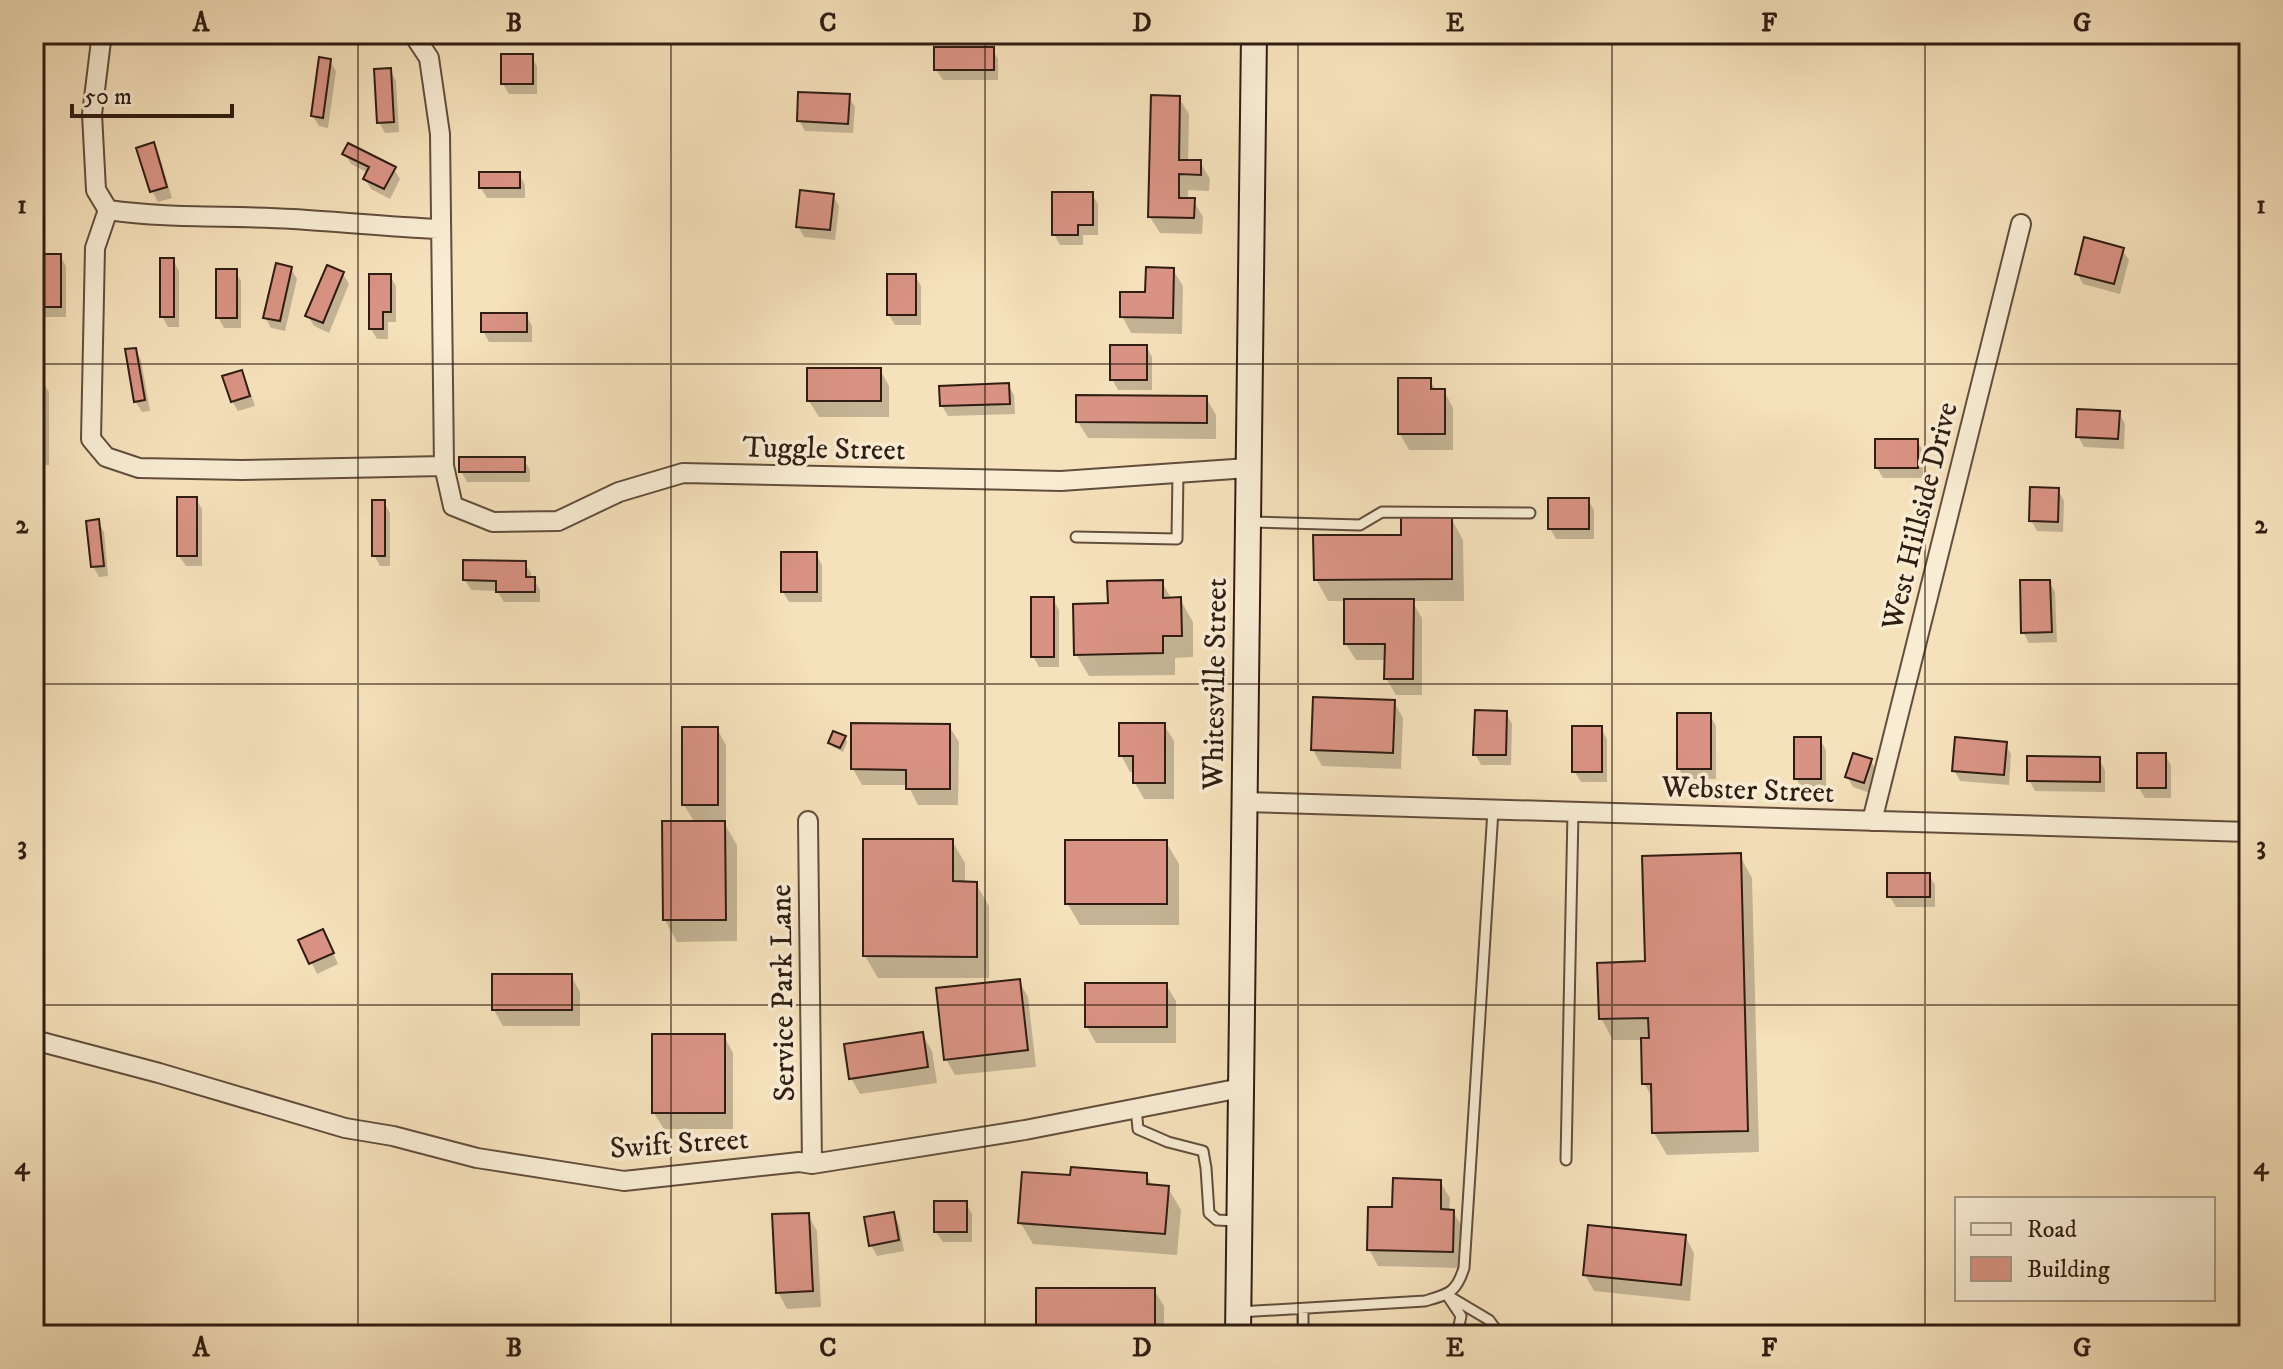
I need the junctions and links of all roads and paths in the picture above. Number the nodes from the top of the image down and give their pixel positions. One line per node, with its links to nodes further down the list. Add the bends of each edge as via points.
1 (108, 34): 4 (street, via 101,41 92,114 96,190)
2 (413, 34): 6 (street, Tuggle Street, via 429,58 440,134)
3 (1254, 34): 8 (main road, Whitesville Street)
4 (108, 210): 6 (street); 7 (street, via 95,248 91,439 106,457 139,468)
5 (2021, 224): 17 (street, West Hillside Drive)
6 (440, 229): 7 (street, Tuggle Street)
7 (444, 466): 9 (street, Tuggle Street, via 453,506 493,522 558,521 619,492 683,473 1061,481)
8 (1248, 468): 9 (street, Tuggle Street); 11 (main road, Whitesville Street)
9 (1178, 473): 12 (lane, via 1177,539)
10 (1530, 513): 11 (lane, via 1382,512 1360,525)
11 (1248, 522): 13 (main road, Whitesville Street)
12 (1076, 537)
13 (1244, 802): 14 (street, Webster Street); 20 (main road, Whitesville Street)
14 (1493, 810): 15 (street, Webster Street); 25 (lane, via 1464,1268 1459,1285)
15 (1573, 812): 17 (street, Webster Street); 22 (lane)
16 (808, 821): 23 (street, Service Park Lane)
17 (1872, 821): 18 (street, Webster Street)
18 (2249, 832)
19 (34, 1040): 23 (street, Swift Street, via 345,1128 492,1160 624,1181)
20 (1241, 1088): 21 (street, Swift Street); 24 (main road, Whitesville Street)
21 (1136, 1108): 23 (street, Swift Street); 24 (lane, via 1138,1129 1203,1151 1209,1213 1217,1220)
22 (1566, 1160)
23 (812, 1164)
24 (1239, 1221): 27 (main road, Whitesville Street)
25 (1447, 1295): 26 (lane); 29 (lane, via 1461,1316); 30 (lane, via 1489,1320)
26 (1303, 1309): 27 (lane); 28 (lane)
27 (1238, 1324)
28 (1303, 1335)
29 (1457, 1335)
30 (1500, 1335)

